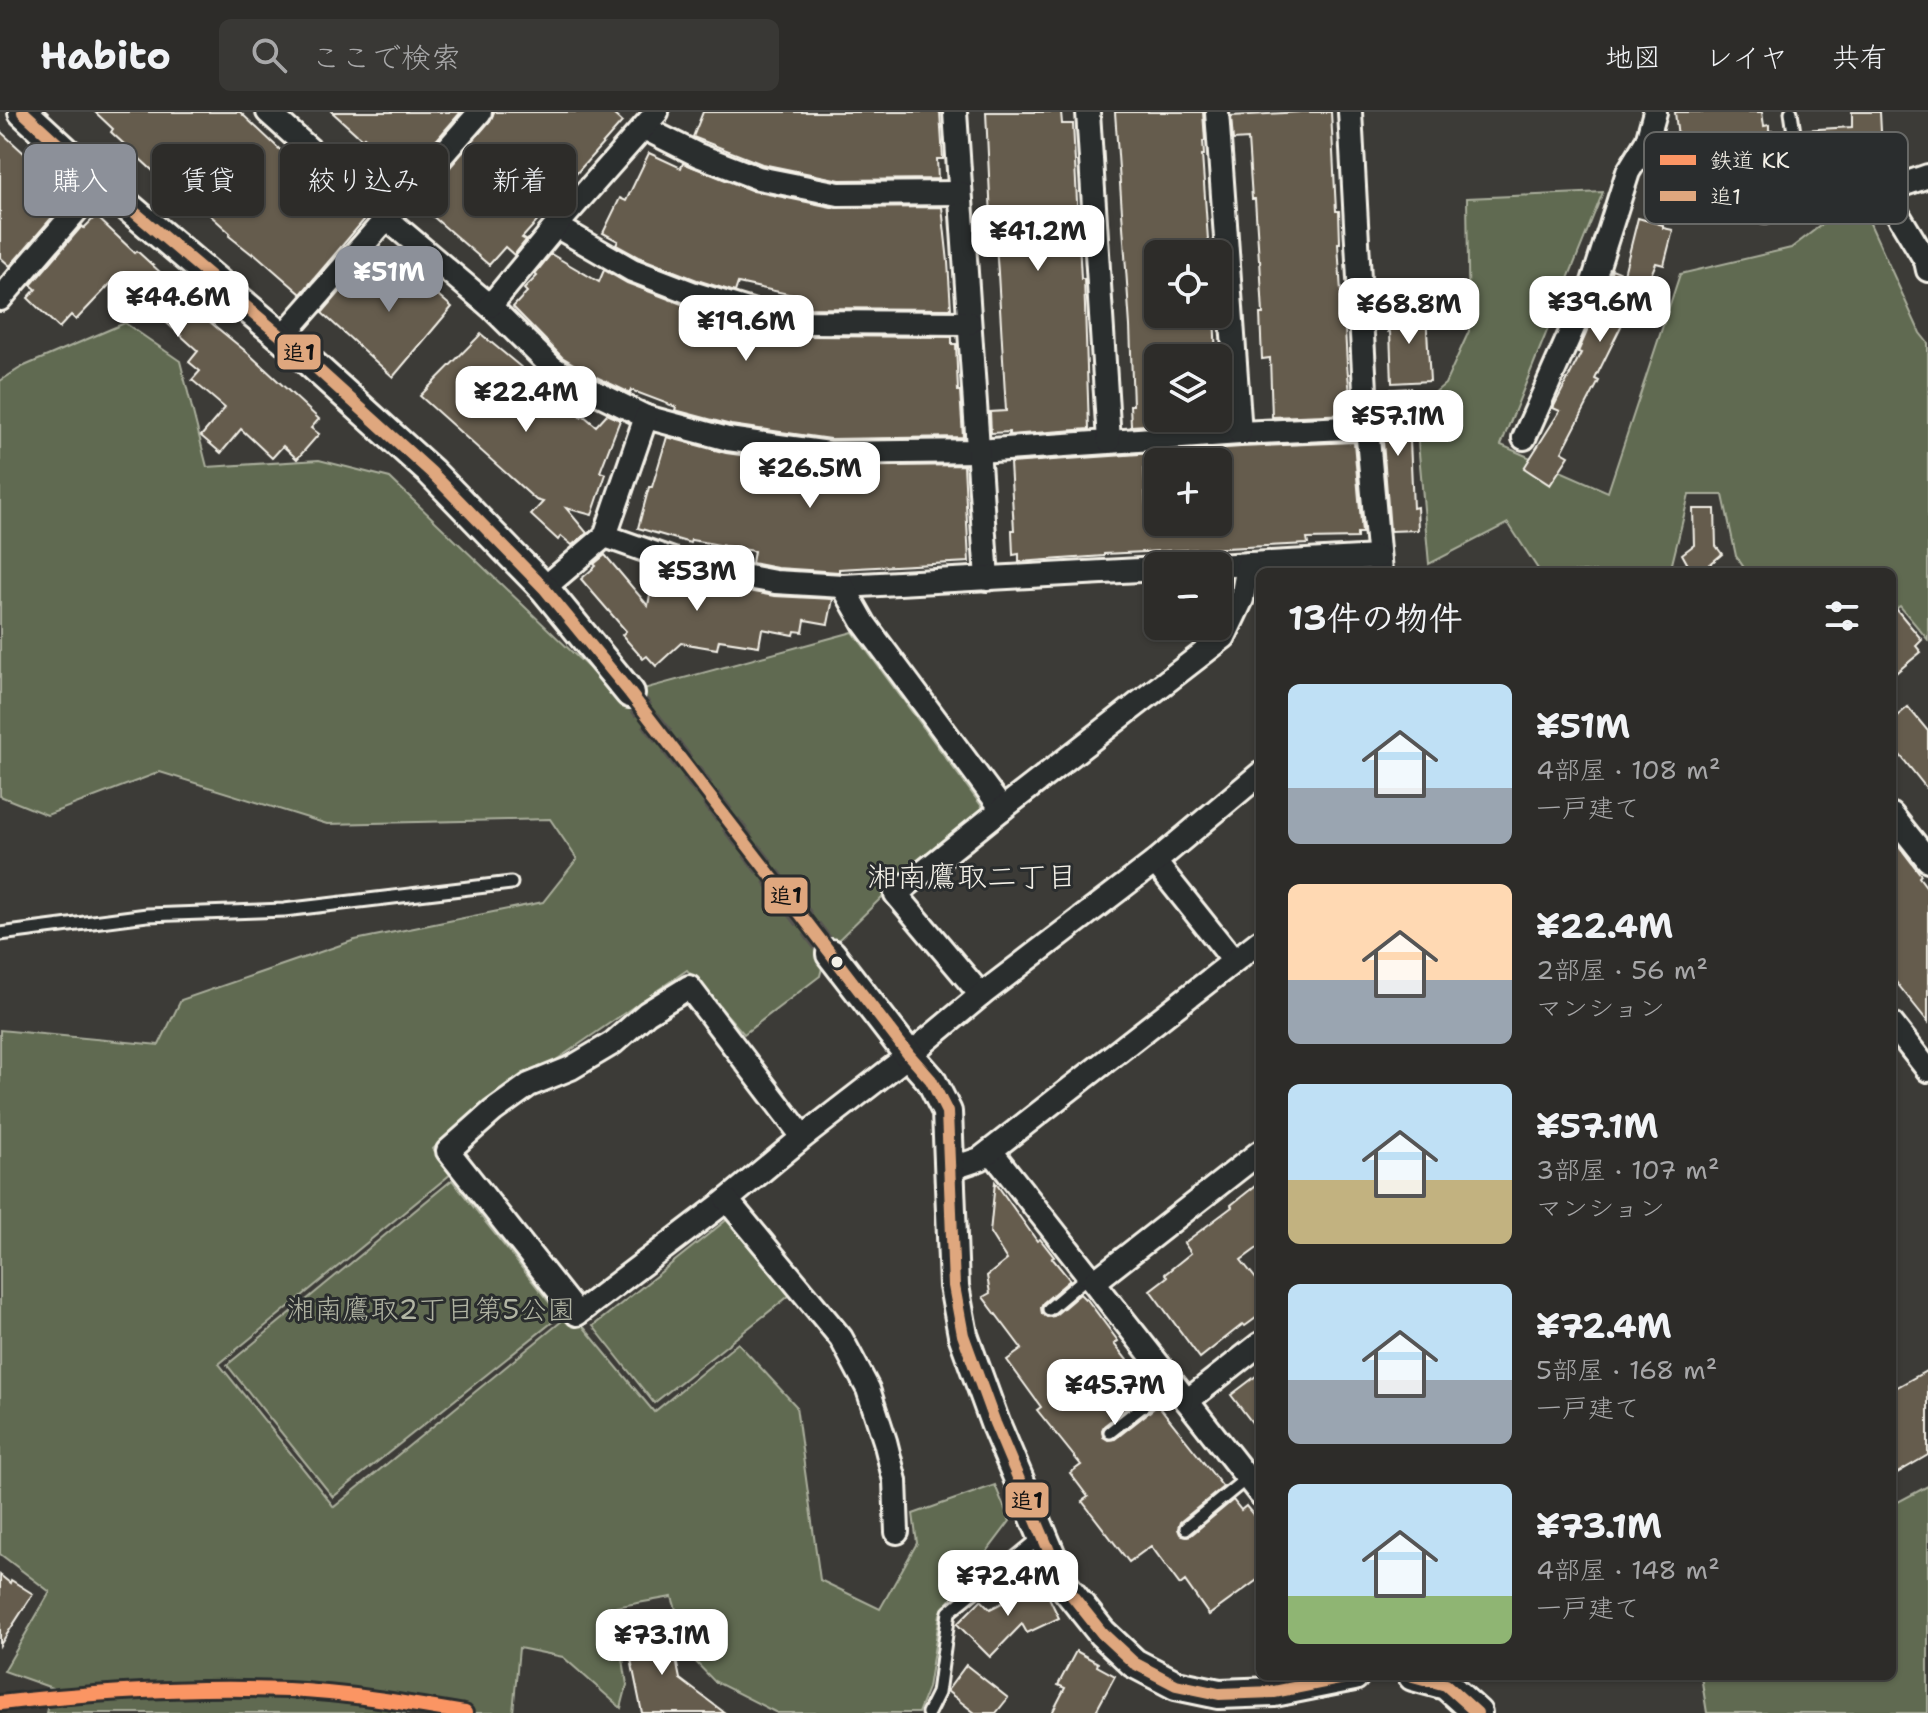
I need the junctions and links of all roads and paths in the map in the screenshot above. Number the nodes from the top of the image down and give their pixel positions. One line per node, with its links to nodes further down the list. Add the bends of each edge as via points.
1 (23, 112): 13 (street)
2 (268, 112): 20 (street)
3 (480, 112): 20 (street)
4 (955, 112): 17 (street)
5 (1088, 112): 32 (street)
6 (1217, 112): 30 (street)
7 (1350, 112): 29 (street)
8 (1655, 112): 11 (street)
9 (1791, 112): 12 (lane)
10 (650, 120): 17 (street, via 698,155 758,178 839,194); 22 (street)
11 (1649, 132)
12 (1794, 132)
13 (58, 144)
14 (1644, 146): 31 (street, via 1628,172 1593,282)
15 (1928, 176): 16 (street)
16 (1908, 183)
17 (960, 193): 26 (street)
18 (136, 213): 27 (street)
19 (72, 216): 24 (street)
20 (386, 218): 25 (street); 27 (street)
21 (1904, 224): 23 (street)
22 (556, 226): 25 (street); 26 (street, via 632,270 751,311 806,322)
23 (1928, 270)
24 (0, 299)
25 (490, 306): 28 (street, via 553,368)
26 (969, 323): 33 (street)
27 (282, 337): 41 (street, via 431,472)
28 (646, 417): 33 (street, via 728,439 829,453); 34 (street)
29 (1367, 427): 30 (street); 37 (street)
30 (1240, 433): 32 (street)
31 (1524, 438)
32 (1109, 441): 33 (street)
33 (978, 451): 39 (street)
34 (605, 536): 40 (street, via 690,566 775,582); 41 (street)
35 (1248, 564): 36 (street); 37 (street); 44 (street, via 1242,599 1224,637)
36 (1232, 565)
37 (1379, 565)
38 (1144, 570): 39 (street)
39 (987, 579): 40 (street)
40 (843, 586): 44 (street, via 864,623)
41 (544, 588): 42 (street)
42 (630, 693)
43 (1256, 777): 47 (street)
44 (1002, 809): 53 (street, via 896,894)
45 (1896, 820): 46 (street)
46 (1928, 860)
47 (1155, 862): 52 (street); 53 (street)
48 (511, 883): 49 (lane, via 284,910 147,915)
49 (0, 934)
50 (1256, 944): 52 (street)
51 (831, 954): 55 (street)
52 (1234, 961): 58 (street)
53 (981, 995): 55 (street)
54 (1896, 1029): 56 (street)
55 (909, 1055): 57 (street); 60 (street, via 931,1080 947,1112)
56 (1928, 1070)
57 (803, 1137): 61 (street); 61 (street, via 689,987 613,1043 529,1085 448,1151 577,1314)
58 (991, 1151): 60 (street); 62 (street)
59 (1256, 1155): 62 (street)
60 (950, 1169): 71 (street, via 954,1286 963,1335)
61 (727, 1200): 70 (street, via 841,1338 868,1389 895,1481)
62 (1092, 1279): 63 (lane); 65 (street)
63 (1049, 1309)
64 (1256, 1347): 66 (street)
65 (1172, 1383): 66 (street); 67 (lane)
66 (1187, 1401): 68 (street)
67 (1110, 1432)
68 (1253, 1486): 69 (lane)
69 (1186, 1528)
70 (897, 1532)
71 (1042, 1537): 72 (street, via 1063,1584 1102,1633 1134,1663 1176,1685 1219,1694 1274,1692); 74 (lane, via 949,1612 938,1693)
72 (1334, 1680)
73 (1428, 1680): 75 (street, via 1446,1685)
74 (928, 1713)
75 (1477, 1713)

